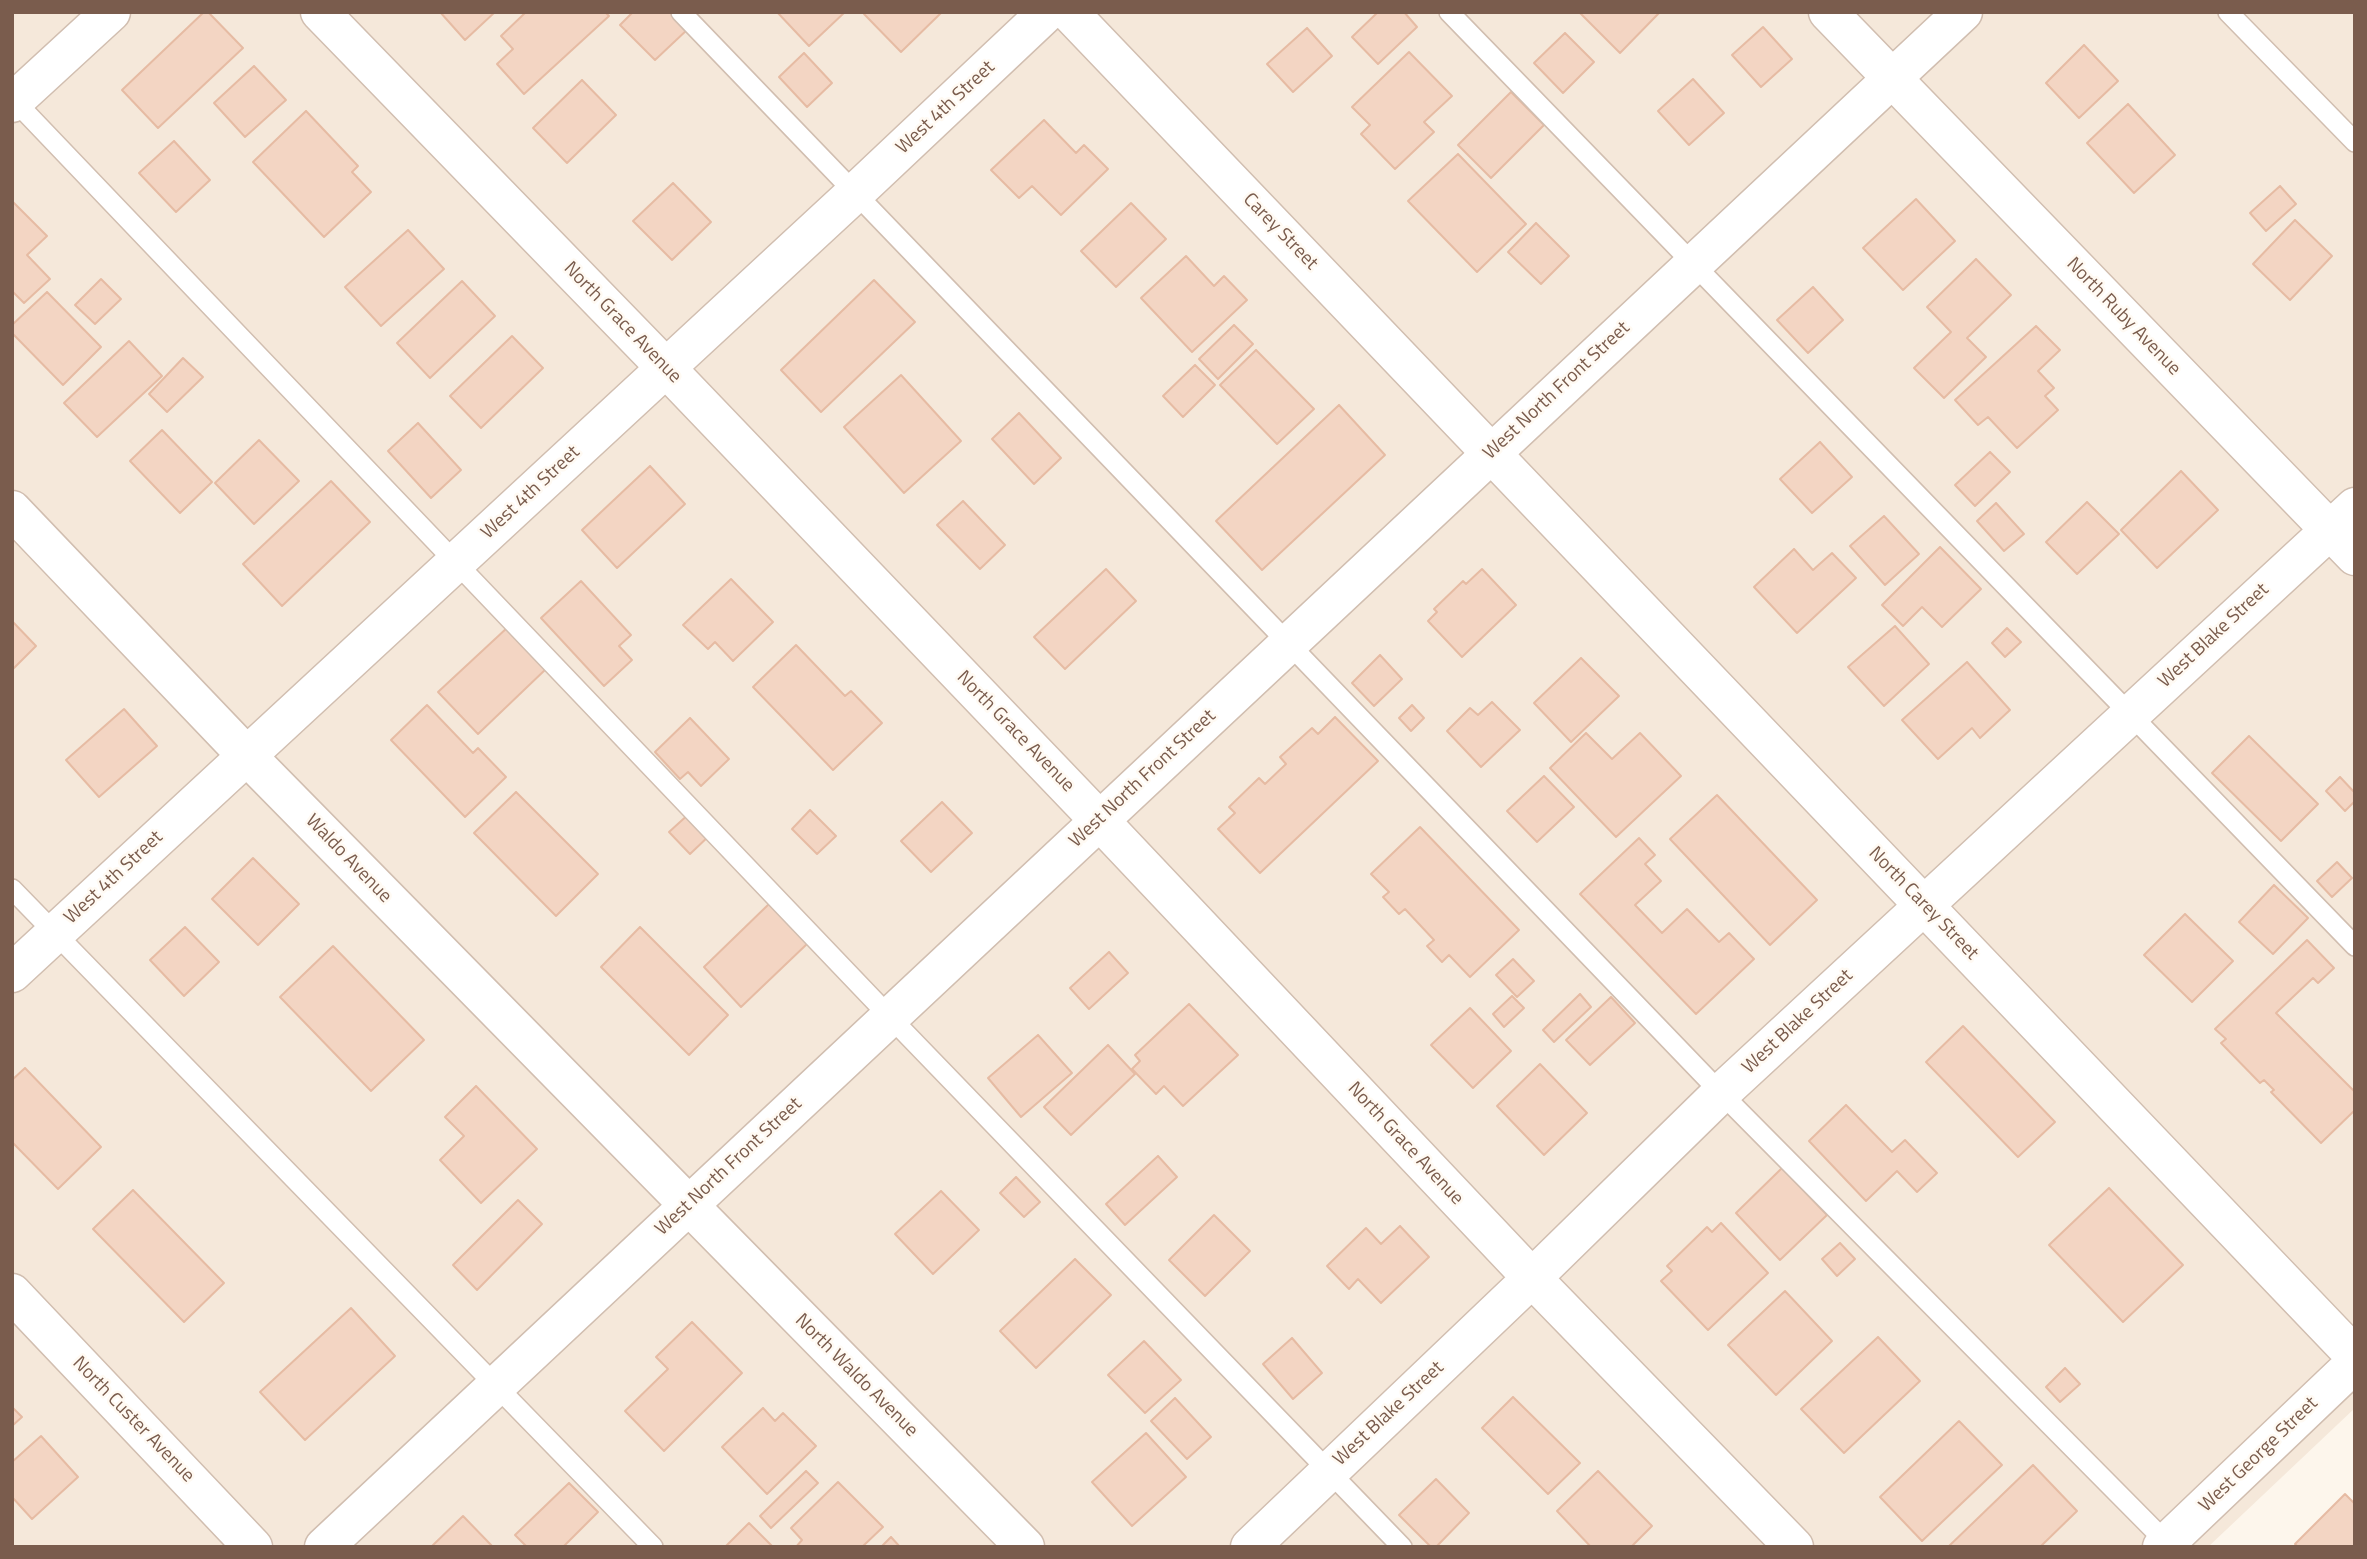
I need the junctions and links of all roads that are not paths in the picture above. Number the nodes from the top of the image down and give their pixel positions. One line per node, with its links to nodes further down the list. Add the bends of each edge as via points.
1 (111, 12): 11 (street)
2 (320, 12): 15 (street, North Grace Avenue)
3 (681, 12): 13 (lane)
4 (1047, 12): 13 (street, West 4th Street)
5 (1069, 12): 16 (street, Carey Street)
6 (1449, 12): 14 (lane)
7 (1828, 12): 10 (street, North Ruby Avenue)
8 (1963, 12): 10 (street, West North Front Street)
9 (2228, 12): 12 (lane)
10 (1892, 78): 14 (street, West North Front Street); 18 (street, North Ruby Avenue)
11 (13, 101): 19 (lane)
12 (2355, 142)
13 (855, 193): 15 (street, West 4th Street); 20 (lane)
14 (1692, 265): 16 (street, West North Front Street); 21 (lane)
15 (666, 368): 19 (street, West 4th Street); 23 (street, North Grace Avenue)
16 (1491, 453): 20 (street, West North Front Street); 25 (street, North Carey Street)
17 (12, 510): 22 (street, Waldo Avenue)
18 (2346, 531): 21 (street, West Blake Street)
19 (455, 563): 22 (street, West 4th Street); 29 (lane)
20 (1288, 643): 23 (street, West North Front Street); 30 (lane)
21 (2129, 714): 25 (street, West Blake Street); 27 (lane)
22 (246, 755): 26 (street, West 4th Street); 31 (street, Waldo Avenue)
23 (1099, 820): 29 (street, West North Front Street); 32 (street, North Grace Avenue)
24 (12, 889): 26 (lane)
25 (1924, 905): 30 (street, West Blake Street); 34 (street, North Carey Street)
26 (55, 933): 28 (street, West 4th Street); 36 (lane)
27 (2355, 946)
28 (12, 972)
29 (889, 1016): 31 (street, West North Front Street); 37 (lane)
30 (1721, 1093): 32 (street, West Blake Street); 38 (lane)
31 (688, 1205): 36 (street, West North Front Street); 42 (street, North Waldo Avenue)
32 (1532, 1278): 37 (street, West Blake Street); 45 (street, North Grace Avenue)
33 (12, 1293): 39 (street, North Custer Avenue)
34 (2355, 1356)
35 (2355, 1363): 38 (street, West George Street)
36 (495, 1386): 40 (street, West North Front Street); 41 (lane)
37 (1329, 1471): 43 (street, West Blake Street); 44 (lane)
38 (2166, 1545)
39 (253, 1547)
40 (324, 1547)
41 (653, 1547)
42 (1025, 1547)
43 (1250, 1547)
44 (1402, 1547)
45 (1794, 1547)

